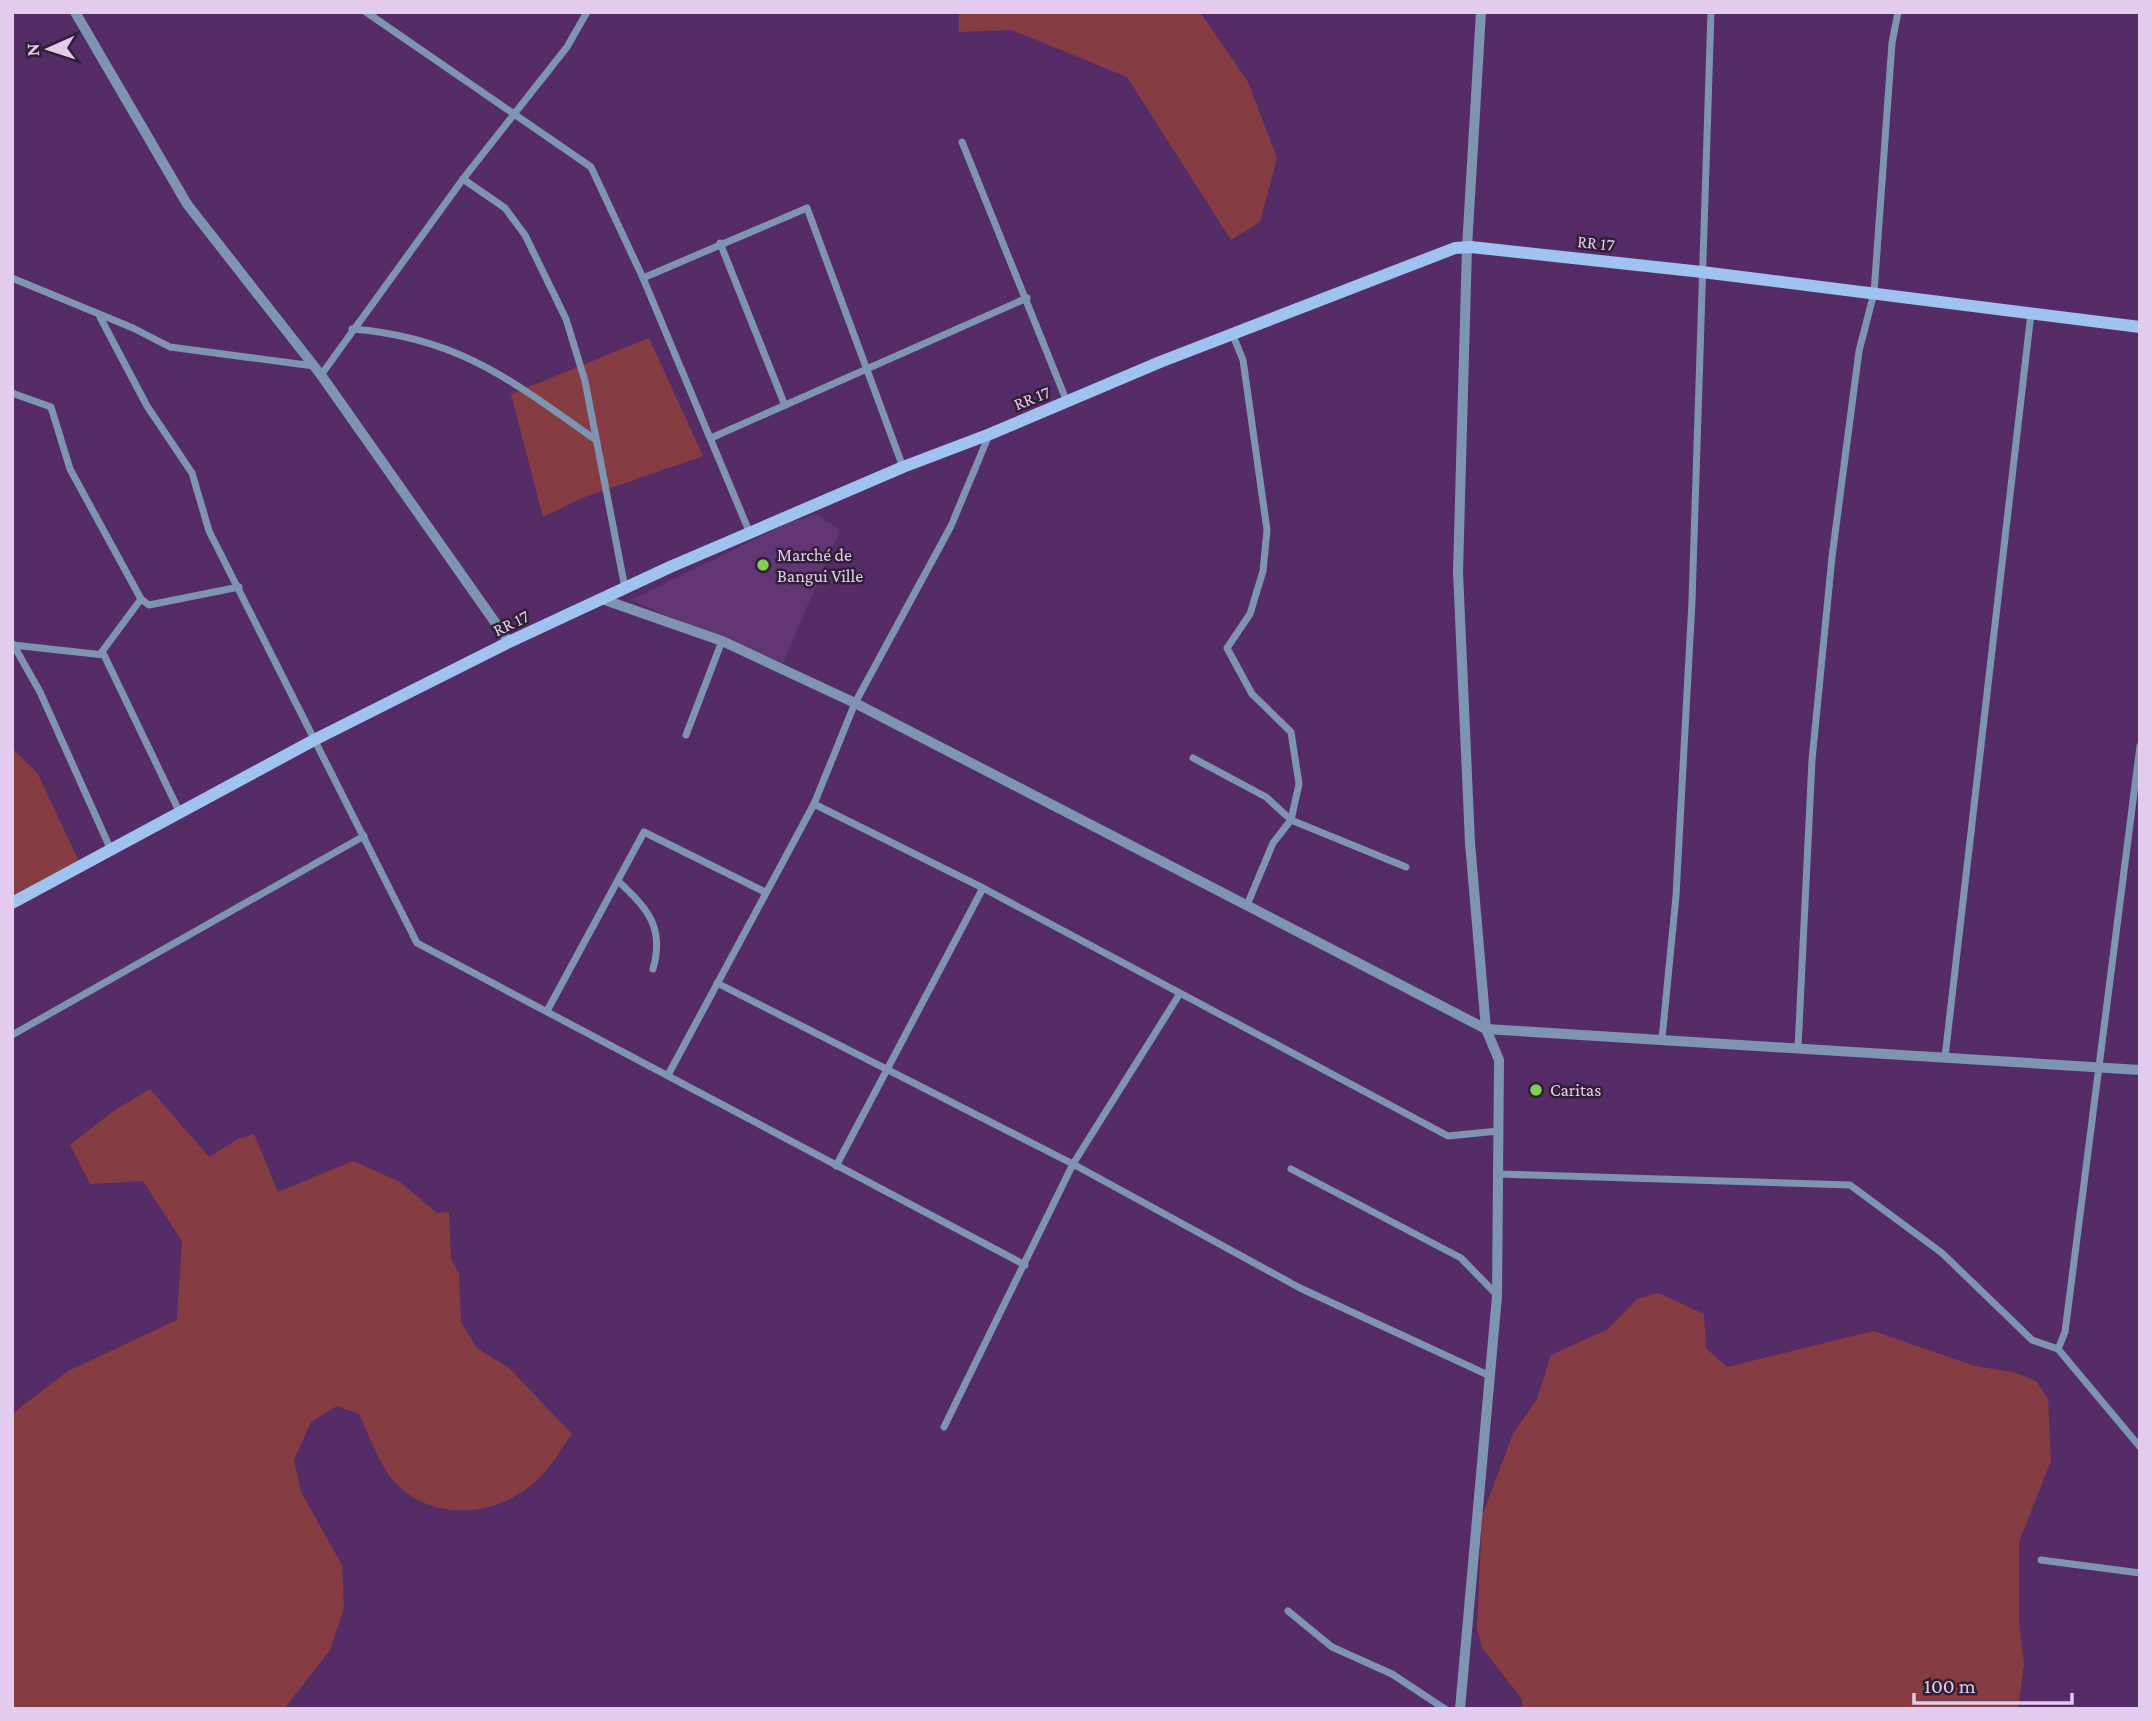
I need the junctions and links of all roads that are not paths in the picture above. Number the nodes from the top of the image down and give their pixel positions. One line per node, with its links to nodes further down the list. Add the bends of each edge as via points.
1 (366, 12): 7 (street)
2 (587, 12): 7 (street, via 568,47)
3 (1481, 12): 11 (street)
4 (1711, 12): 12 (street)
5 (1898, 12): 15 (street)
6 (81, 14): 23 (street, via 187,204)
7 (517, 114): 9 (street); 14 (street, via 591,167)
8 (962, 142): 16 (street)
9 (463, 179): 20 (street); 29 (street, via 498,201 525,235 569,327)
10 (720, 243): 14 (street); 22 (street, via 807,208); 26 (street)
11 (1467, 247): 12 (main road, RR 17 / RR 17); 21 (main road, RR 17 / RR 17); 61 (street, via 1458,572 1470,843)
12 (1702, 272): 15 (main road, RR 17 / RR 17); 63 (street, via 1692,601 1676,896)
13 (12, 278): 18 (street)
14 (643, 278): 28 (street)
15 (1874, 293): 17 (main road, RR 17 / RR 17); 64 (street, via 1859,351 1814,733)
16 (1027, 298): 22 (street); 25 (street)
17 (2031, 312): 19 (main road, RR 17 / RR 17); 65 (street)
18 (100, 317): 23 (street, via 177,349); 32 (street, via 147,406 192,473 209,531)
19 (2140, 327)
20 (352, 329): 23 (street); 29 (street, via 397,333 463,354 516,383)
21 (1233, 333): 25 (main road, RR 17 / RR 17); 48 (street, via 1243,360 1267,530 1264,571 1250,614 1227,648 1252,694 1291,732 1299,784)
22 (865, 367): 26 (street); 30 (street)
23 (318, 371): 37 (street)
24 (12, 393): 34 (street, via 51,407 70,469)
25 (1067, 402): 27 (main road, RR 17 / RR 17)
26 (784, 403): 28 (street)
27 (990, 434): 30 (main road, RR 17 / RR 17); 40 (street, via 951,526)
28 (711, 438): 31 (street)
29 (596, 440): 33 (street)
30 (903, 467): 31 (main road, RR 17 / RR 17)
31 (749, 531): 33 (main road, RR 17 / RR 17)
32 (239, 587): 34 (street, via 149,605); 42 (street)
33 (625, 588): 35 (main road, RR 17 / RR 17)
34 (141, 599): 39 (street)
35 (602, 599): 36 (street); 37 (main road, RR 17 / RR 17)
36 (722, 641): 40 (street); 41 (street)
37 (509, 642): 42 (main road, RR 17 / RR 17)
38 (13, 644): 39 (street); 50 (street, via 40,692)
39 (101, 653): 47 (street)
40 (855, 703): 46 (street); 56 (street)
41 (686, 734)
42 (316, 739): 47 (main road, RR 17 / RR 17); 49 (street)
43 (2140, 746): 45 (street)
44 (1193, 758): 48 (street, via 1266,797)
45 (2137, 793): 66 (street)
46 (814, 803): 53 (street); 54 (street)
47 (180, 813): 50 (main road, RR 17 / RR 17)
48 (1292, 820): 51 (street); 56 (street, via 1273,843)
49 (364, 836): 60 (street, via 417,943); 62 (street)
50 (111, 850): 55 (main road, RR 17 / RR 17)
51 (1406, 867)
52 (618, 881): 54 (street, via 644,832); 57 (street, via 644,905 654,925 658,948); 60 (street)
53 (982, 888): 59 (street); 67 (street)
54 (765, 892): 58 (street)
55 (12, 903)
56 (1247, 905): 61 (street)
57 (653, 969)
58 (717, 983): 67 (street); 69 (street)
59 (1178, 995): 70 (street, via 1448,1136); 71 (street)
60 (547, 1012): 69 (street)
61 (1486, 1029): 63 (street); 70 (street, via 1499,1060)
62 (12, 1035)
63 (1662, 1039): 64 (street)
64 (1798, 1048): 65 (street)
65 (1945, 1057): 66 (street)
66 (2098, 1067): 68 (street); 77 (street, via 2065,1332)
67 (887, 1069): 71 (street); 72 (street)
68 (2140, 1070)
69 (668, 1075): 72 (street)
70 (1498, 1131): 74 (street)
71 (1073, 1164): 75 (street); 78 (street, via 1300,1288)
72 (836, 1166): 75 (street)
73 (1291, 1169): 76 (street, via 1461,1258)
74 (1498, 1174): 76 (street); 77 (street, via 1850,1185 1942,1253 2032,1340)
75 (1025, 1265): 79 (street)
76 (1497, 1296): 78 (street)
77 (2058, 1349): 80 (street)
78 (1488, 1375): 85 (street)
79 (944, 1427)
80 (2140, 1447)
81 (2040, 1560): 82 (street)
82 (2140, 1573)
83 (1288, 1611): 84 (street, via 1332,1647 1392,1674)
84 (1445, 1709)
85 (1460, 1709)

